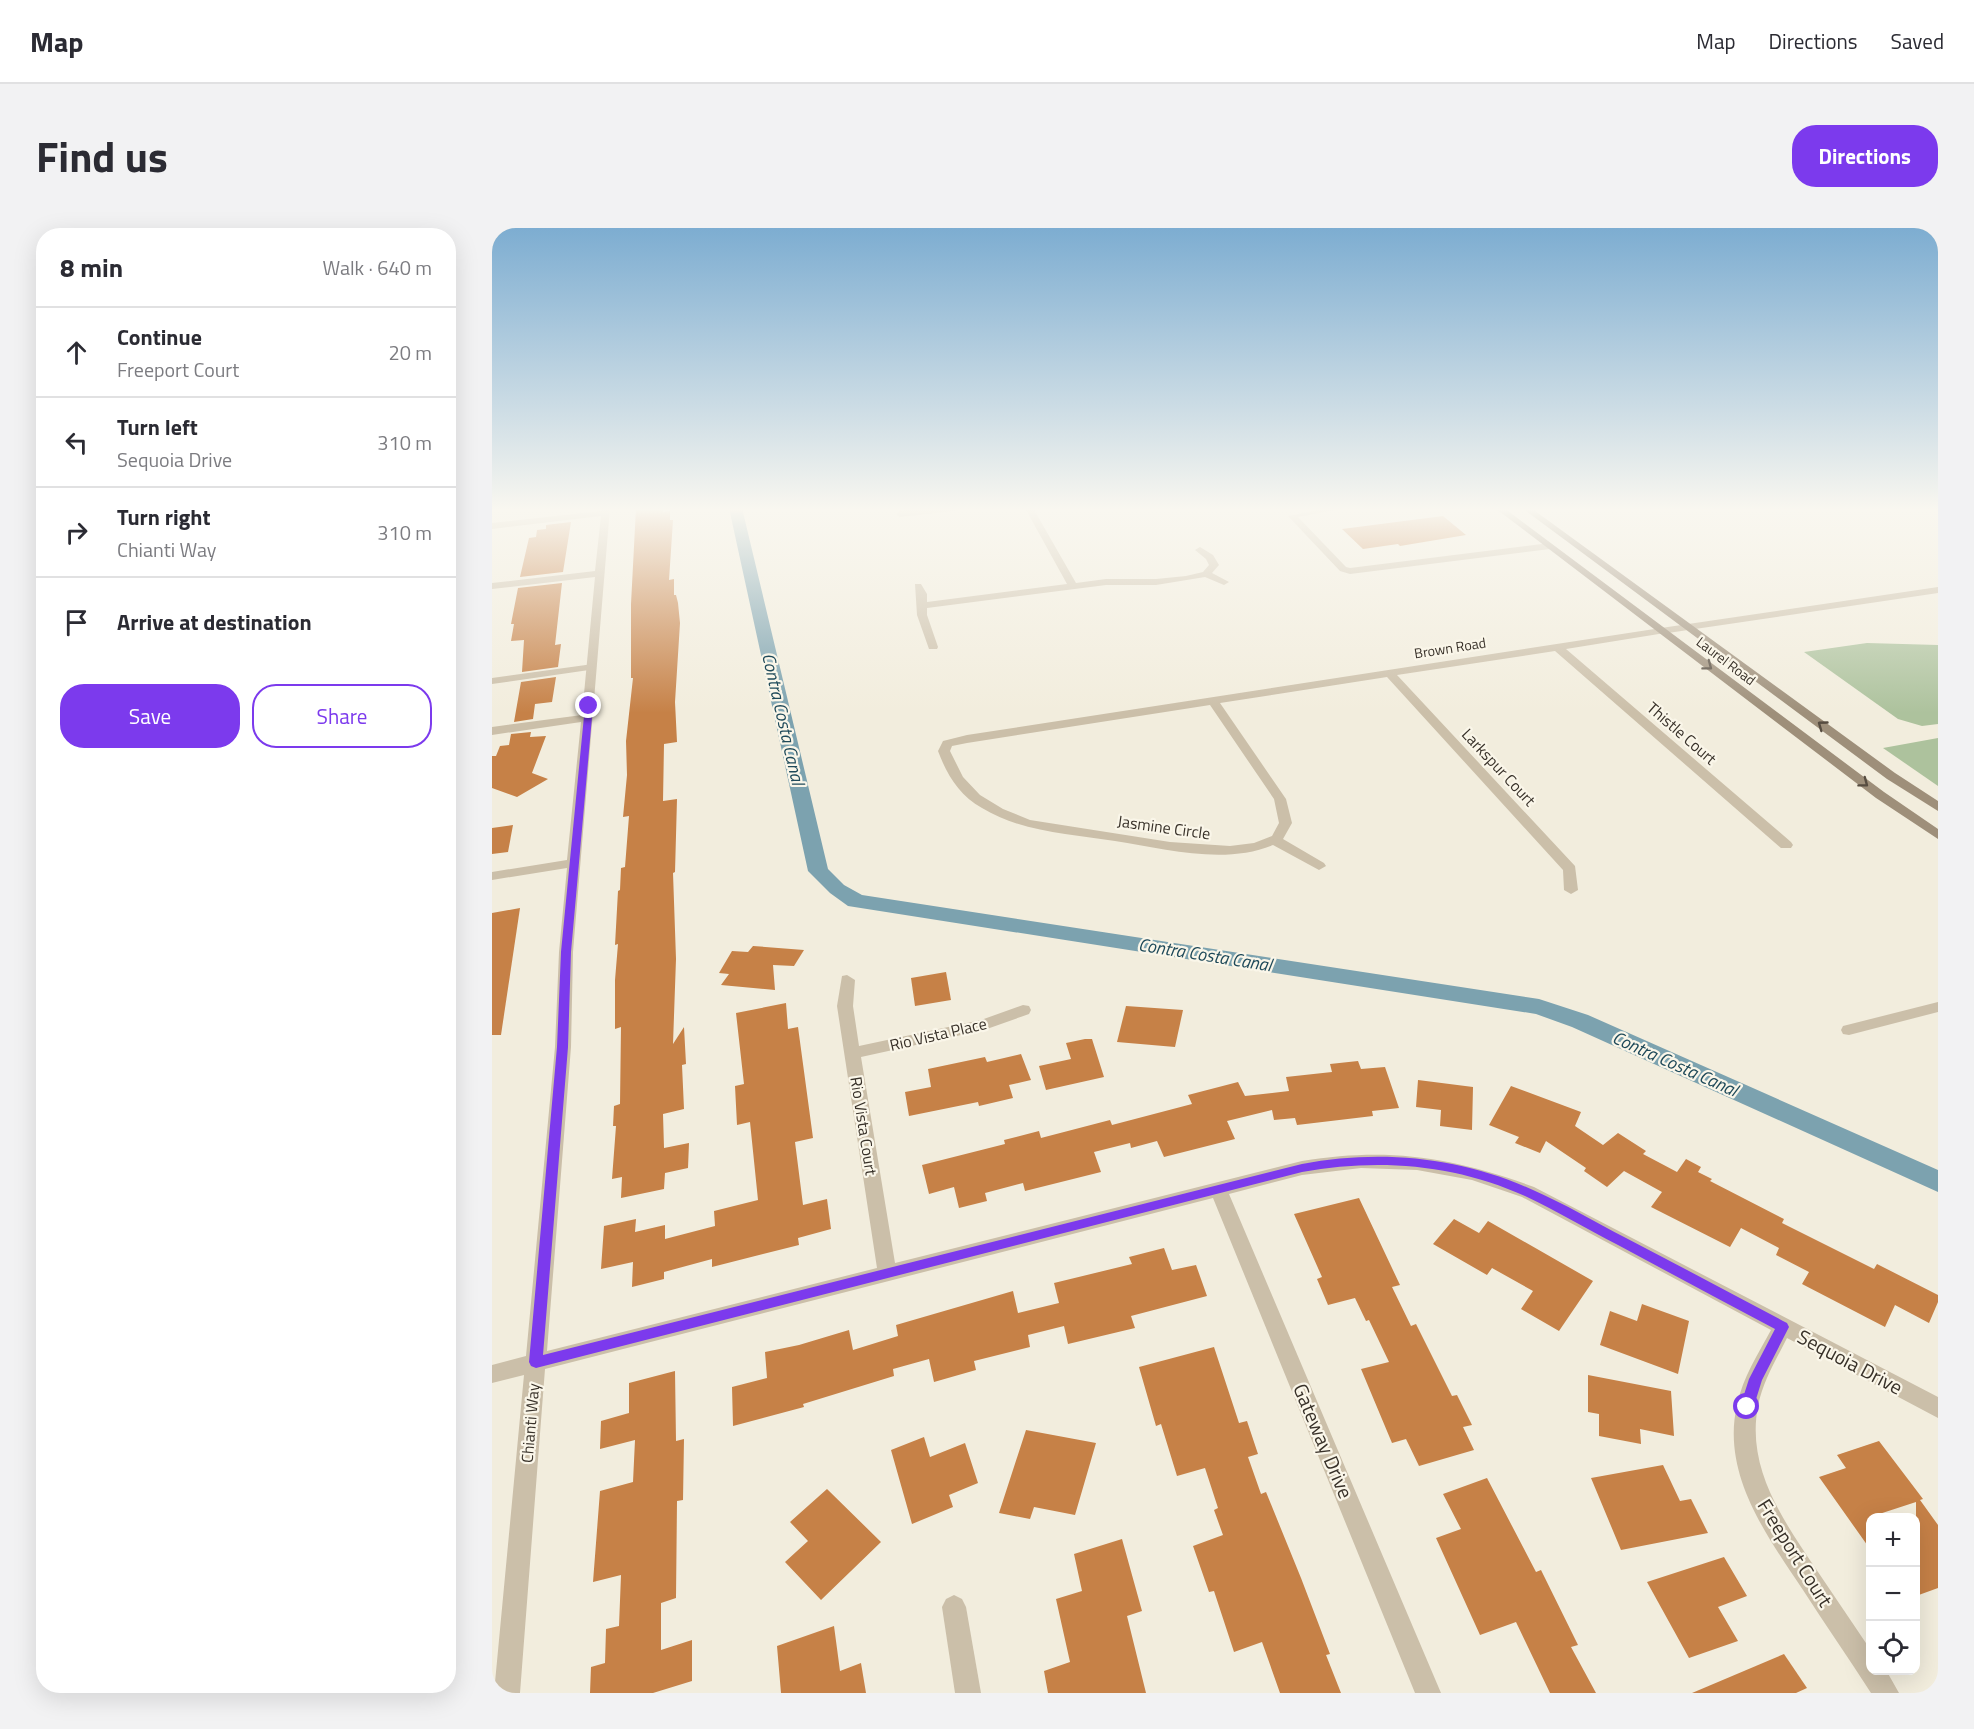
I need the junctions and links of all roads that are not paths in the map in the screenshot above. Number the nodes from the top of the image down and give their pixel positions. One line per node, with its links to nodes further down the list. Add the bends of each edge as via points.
1 (578, 576): 9 (street)
2 (599, 576): 18 (street, Chianti Way)
3 (1068, 576): 11 (street)
4 (1191, 576): 11 (street)
5 (1211, 576): 8 (street)
6 (1590, 576): 15 (main road, Laurel Road)
7 (1619, 576): 14 (main road, Laurel Road)
8 (1224, 582)
9 (492, 586)
10 (918, 586): 13 (street)
11 (1073, 586): 13 (street)
12 (1938, 590): 14 (street, Brown Road)
13 (924, 605): 17 (street, via 922,615)
14 (1689, 628): 15 (street, Brown Road); 25 (main road, Laurel Road, one-way to 14)
15 (1661, 631): 16 (street, Brown Road); 26 (main road, Laurel Road, one-way to 26)
16 (1557, 646): 19 (street, Brown Road); 28 (street, Thistle Court)
17 (933, 647)
18 (593, 667): 20 (lane); 22 (street, Chianti Way)
19 (1389, 673): 21 (street, Brown Road); 32 (street, Larkspur Court, via 1570,869)
20 (492, 681)
21 (1213, 700): 24 (street, Brown Road); 27 (street, via 1287,813 1286,826)
22 (588, 718): 23 (street); 29 (street, Chianti Way)
23 (492, 731)
24 (967, 739): 27 (street, Jasmine Circle, via 947,744 944,751 958,783 979,801 1027,823 1198,849 1230,851)
25 (1938, 807)
26 (1938, 834)
27 (1275, 840): 30 (street)
28 (1786, 845)
29 (574, 862): 31 (street); 41 (street, Chianti Way)
30 (1319, 866)
31 (492, 876)
32 (1571, 890)
33 (847, 980): 37 (street, Rio Vista Court, via 845,1006)
34 (1938, 1007): 36 (street)
35 (1023, 1010): 37 (street, Rio Vista Place, via 984,1025)
36 (1849, 1030)
37 (853, 1053): 39 (street, Rio Vista Court)
38 (1218, 1190): 39 (street, Sequoia Drive); 40 (street, Sequoia Drive, via 1335,1162 1369,1159 1466,1171 1528,1192); 49 (street, Gateway Drive)
39 (887, 1272): 41 (street, Sequoia Drive)
40 (1783, 1327): 43 (street, Sequoia Drive); 45 (street, Freeport Court, via 1755,1379 1747,1407 1745,1447 1755,1488 1775,1528)
41 (536, 1362): 42 (street, Sequoia Drive); 47 (street, Chianti Way)
42 (492, 1374)
43 (1938, 1408)
44 (954, 1607): 48 (street)
45 (1866, 1663)
46 (1874, 1675): 50 (street, Freeport Court)
47 (507, 1693)
48 (968, 1693)
49 (1428, 1693)
50 (1886, 1693)

